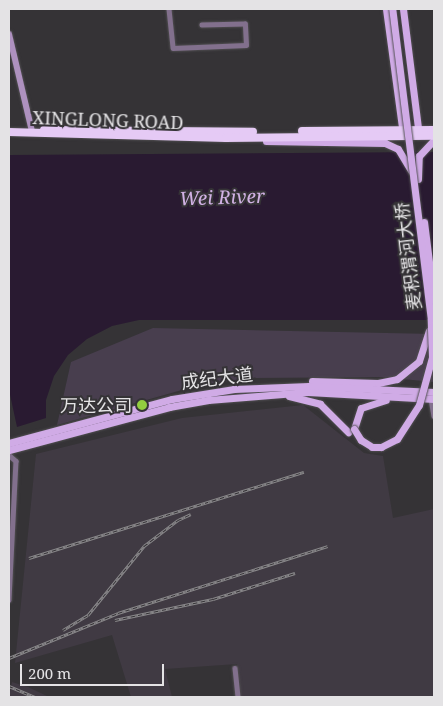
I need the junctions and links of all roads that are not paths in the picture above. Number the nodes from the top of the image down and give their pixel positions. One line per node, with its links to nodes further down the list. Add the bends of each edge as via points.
1 (169, 9): 5 (street, via 173,48 246,45 245,24)
2 (386, 9): 12 (main road)
3 (394, 9): 17 (main road, 麦积渭河大桥, bridge)
4 (403, 9): 13 (main road)
5 (202, 25)
6 (9, 34): 9 (main road)
7 (9, 46): 9 (main road)
8 (434, 130): 13 (highway, XINGLONG ROAD)
9 (30, 131): 11 (highway, XINGLONG ROAD); 12 (highway, XINGLONG ROAD, via 66,128)
10 (9, 132): 11 (highway)
11 (17, 132): 15 (highway, XINGLONG ROAD)
12 (403, 134): 13 (highway, XINGLONG ROAD); 15 (highway, XINGLONG ROAD)
13 (419, 134): 14 (highway, XINGLONG ROAD)
14 (434, 136)
15 (226, 138): 17 (main road, bridge, via 374,141 392,145 404,155)
16 (434, 140): 17 (main road, via 419,156)
17 (416, 180): 18 (main road, 麦积渭河大桥, bridge); 19 (main road, 麦积渭河大桥, bridge)
18 (434, 301)
19 (431, 320): 21 (main road, bridge, via 424,353 413,368 398,379 378,383 261,383); 26 (main road, 麦积渭河大桥, bridge, via 432,350 426,385 405,430 390,444 372,447)
20 (434, 360): 26 (main road, bridge, via 419,414 400,441 387,449 374,450 360,444)
21 (234, 389): 23 (main road, 成纪大道, via 309,386); 27 (main road, 成纪大道, via 172,400)
22 (274, 394): 24 (main road, 成纪大道, via 308,392); 26 (main road, via 320,404); 28 (main road, 成纪大道, via 188,403)
23 (433, 397): 24 (main road, 成纪大道); 25 (street)
24 (400, 398): 26 (main road, via 367,404 356,415)
25 (434, 416)
26 (351, 430)
27 (9, 443)
28 (9, 450)
29 (9, 456): 30 (street, via 16,461)
30 (9, 600)
31 (235, 668): 32 (street)
32 (238, 697)

